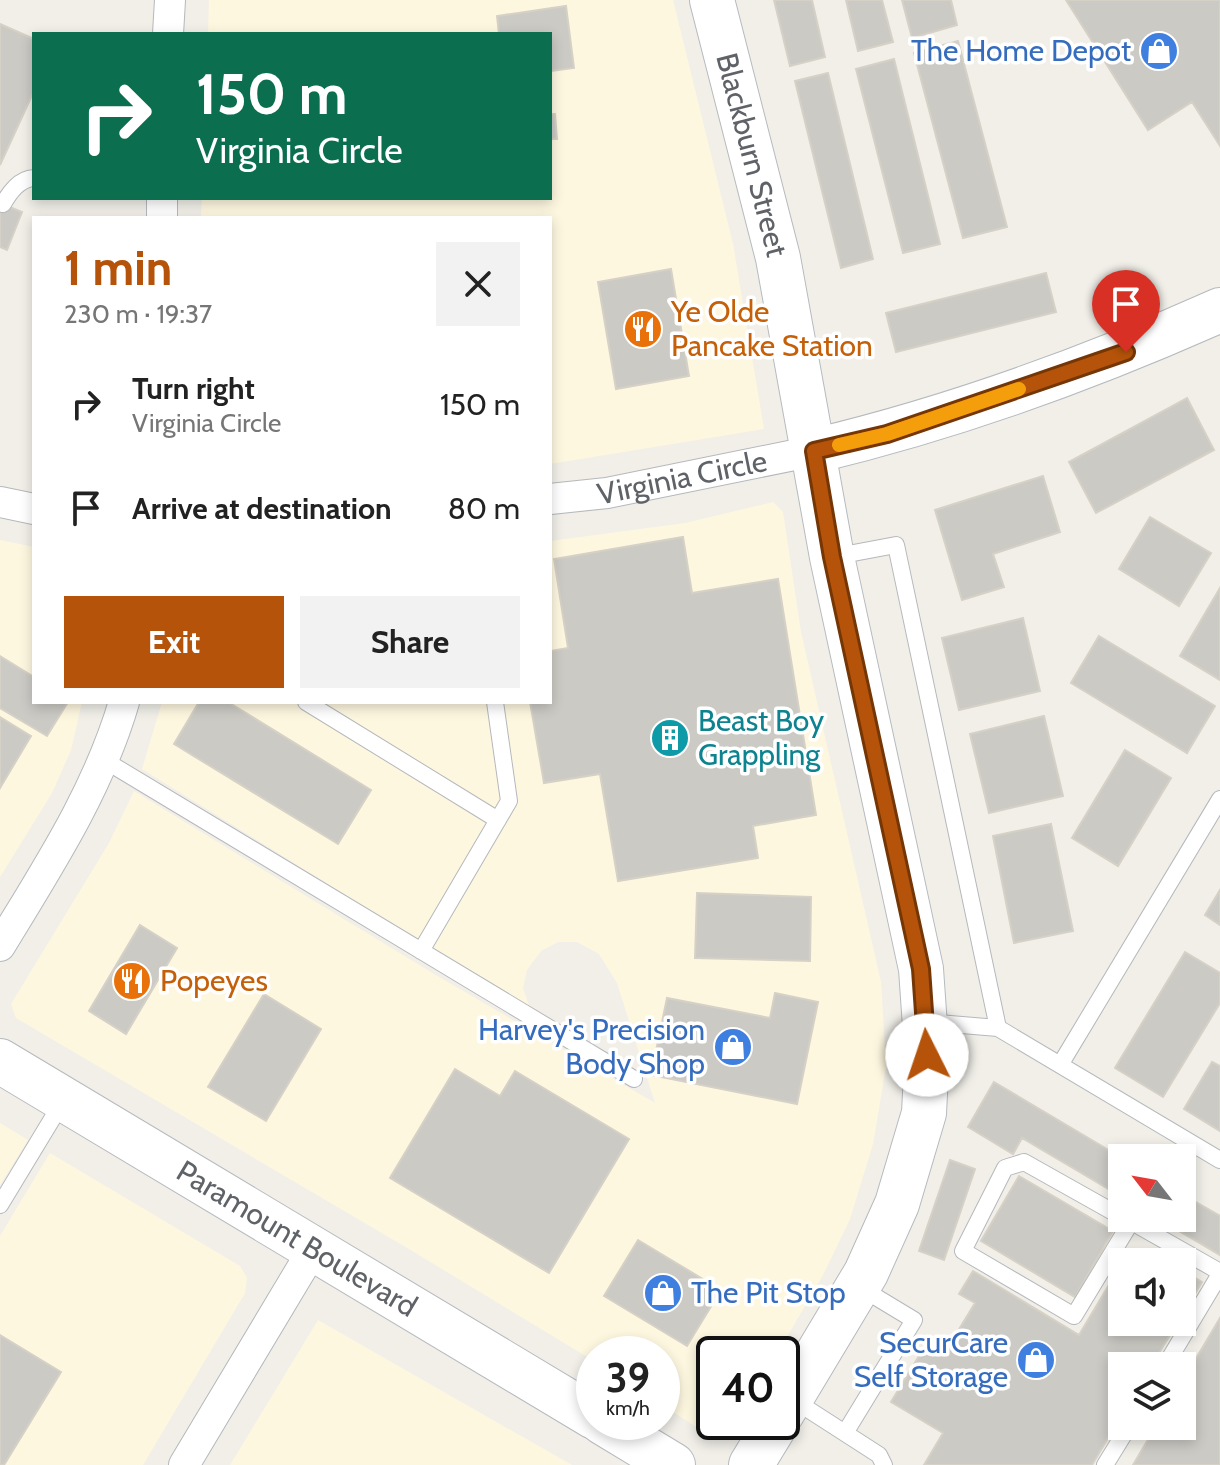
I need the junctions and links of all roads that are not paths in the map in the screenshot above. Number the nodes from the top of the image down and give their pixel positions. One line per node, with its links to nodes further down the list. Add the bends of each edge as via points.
1 (170, 0): 3 (street)
2 (712, 0): 7 (street, Blackburn Street, via 778,258)
3 (168, 32)
4 (32, 178): 5 (lane, via 13,188)
5 (3, 204)
6 (1220, 310): 7 (street, Virginia Circle, via 1126,352 887,434)
7 (814, 451): 8 (street, Virginia Circle, via 607,493); 11 (street, Blackburn Street)
8 (552, 499)
9 (0, 502): 10 (street)
10 (32, 509)
11 (832, 557): 20 (street, Blackburn Street, via 921,969); 21 (lane, via 896,545)
12 (123, 704): 15 (street)
13 (309, 704): 17 (lane)
14 (495, 704): 17 (lane, via 509,801)
15 (104, 760): 18 (street, via 87,799); 19 (lane)
16 (1220, 799): 23 (lane)
17 (498, 820): 19 (lane)
18 (0, 946)
19 (421, 951): 24 (lane)
20 (925, 1022): 21 (lane); 32 (street, Blackburn Street, via 924,1113 897,1204)
21 (998, 1028): 23 (lane)
22 (0, 1061): 25 (street, Paramount Boulevard)
23 (1060, 1065): 26 (lane)
24 (634, 1079)
25 (64, 1100): 27 (lane); 30 (street, Paramount Boulevard)
26 (1220, 1160)
27 (0, 1205)
28 (1126, 1219): 28 (lane, via 1024,1162 1005,1168 963,1251 1074,1316)
29 (1149, 1232): 31 (lane)
30 (314, 1248): 35 (street, Paramount Boulevard); 41 (street)
31 (1220, 1273): 33 (lane)
32 (858, 1287): 34 (street, Blackburn Street); 37 (lane, via 914,1320)
33 (1173, 1352)
34 (800, 1383)
35 (576, 1406)
36 (800, 1417): 37 (lane)
37 (845, 1433): 44 (lane, via 879,1455)
38 (632, 1440): 42 (street)
39 (766, 1440): 43 (street, Blackburn Street)
40 (1120, 1440): 45 (lane)
41 (184, 1465)
42 (673, 1465)
43 (751, 1465)
44 (884, 1465)
45 (1105, 1465)

